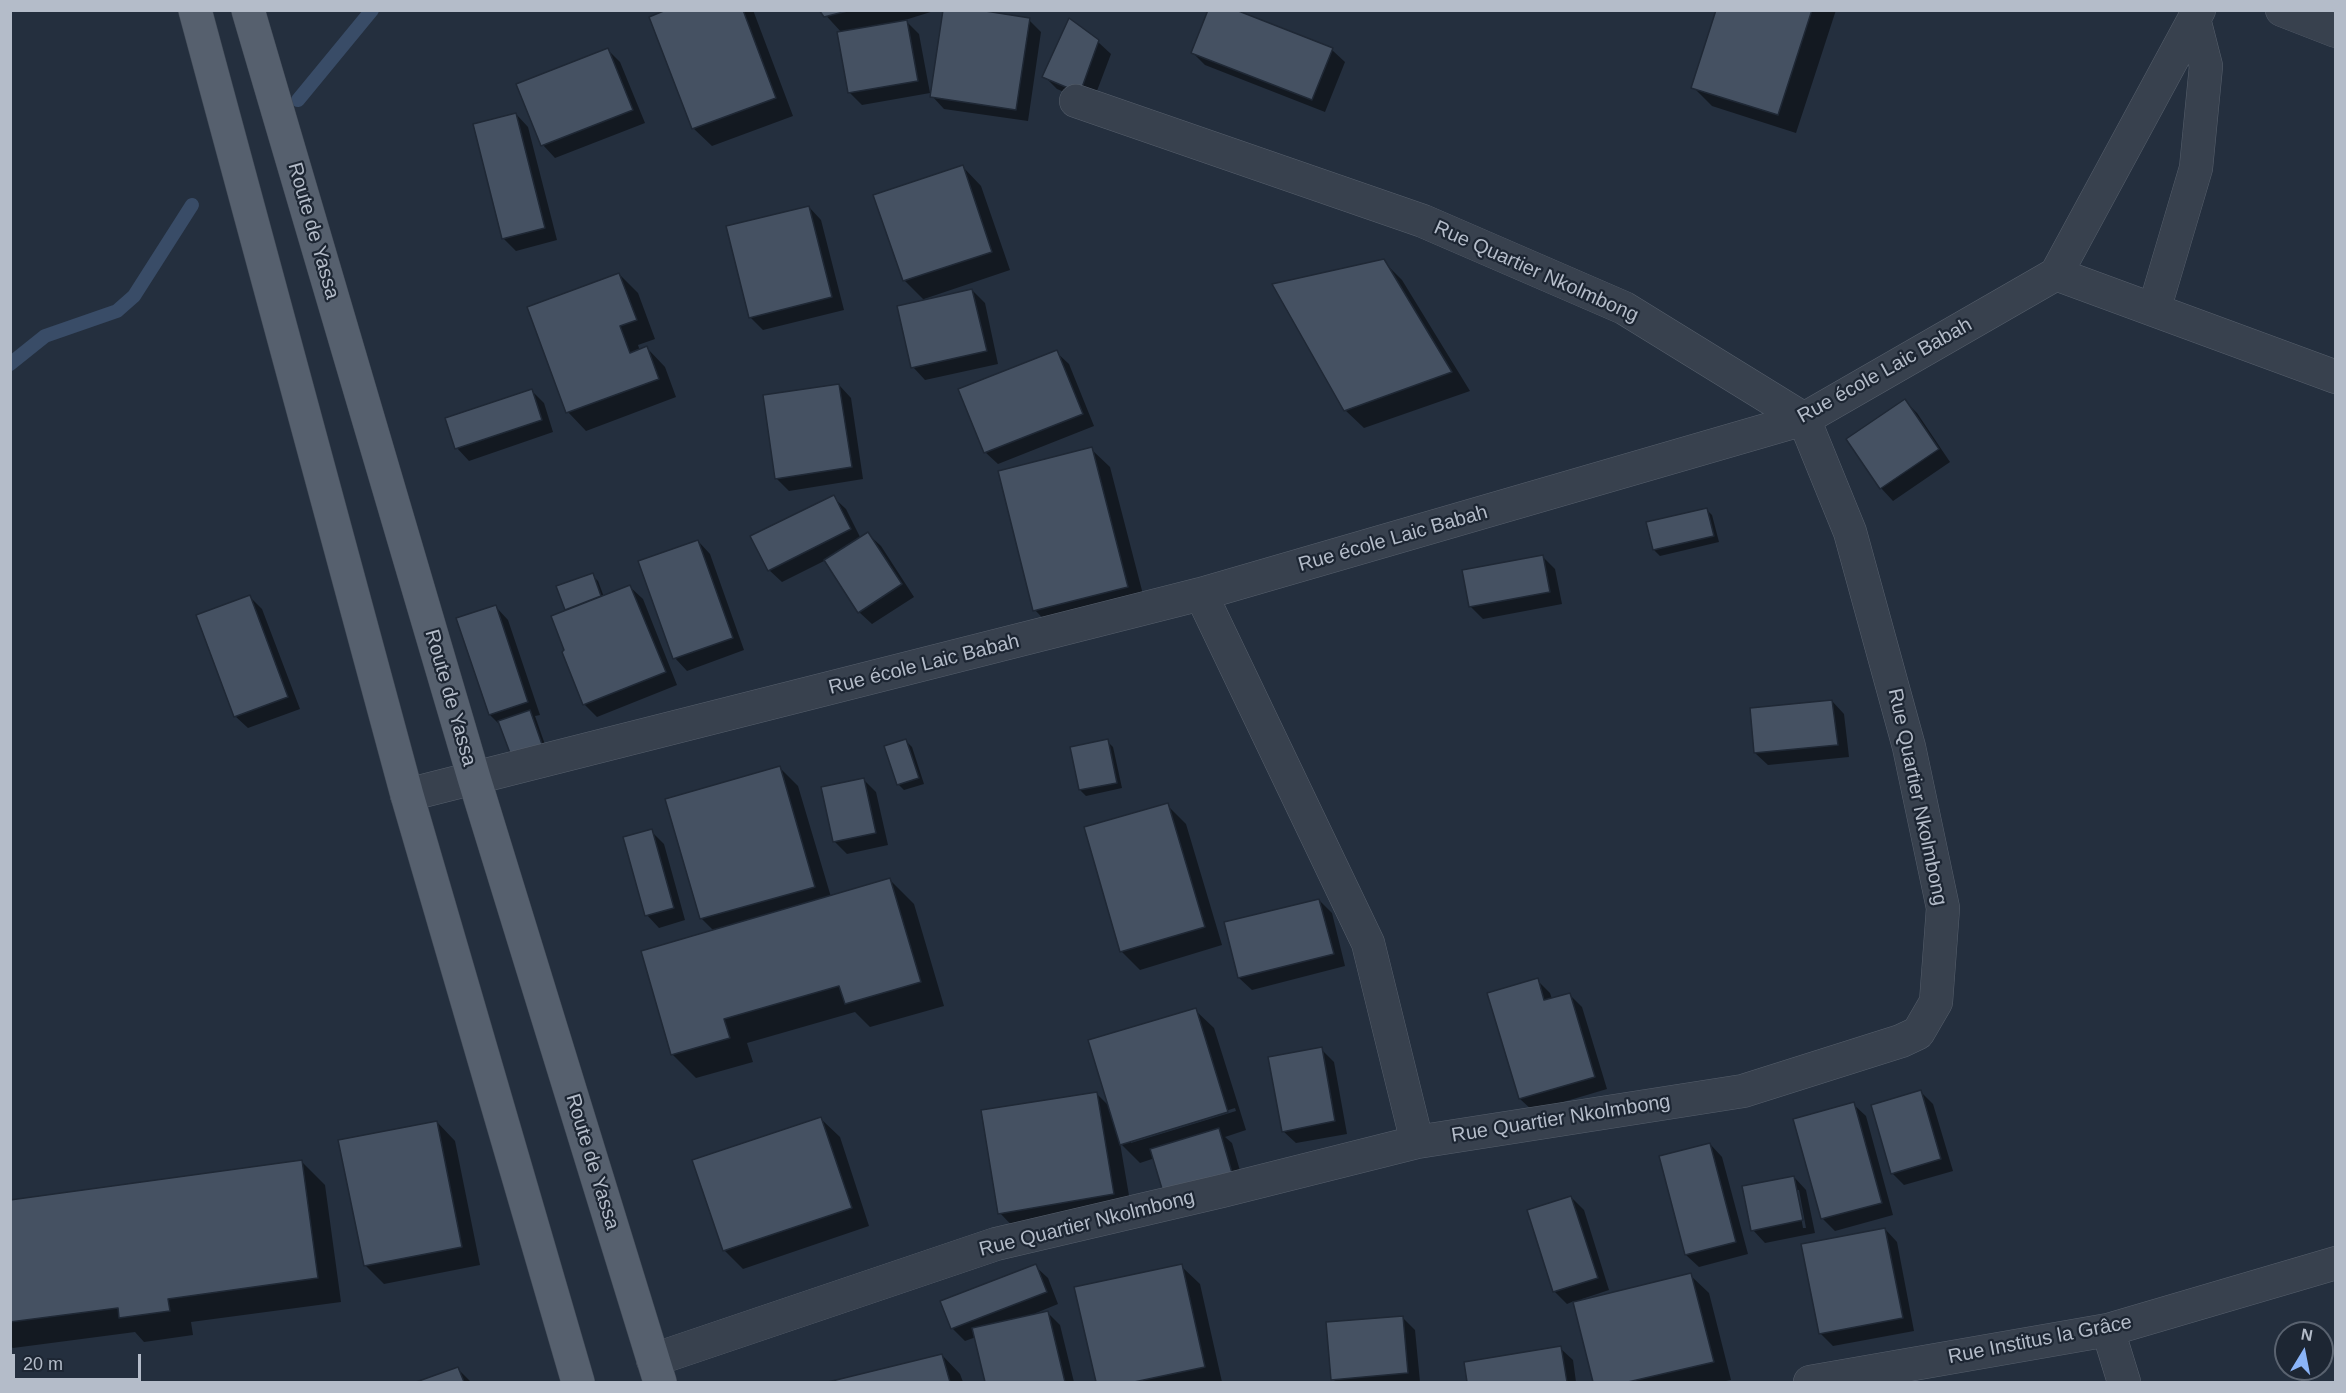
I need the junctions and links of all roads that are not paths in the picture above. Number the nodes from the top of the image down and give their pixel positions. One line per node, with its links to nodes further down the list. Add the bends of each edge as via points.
1 (195, 10): 13 (main road)
2 (248, 10): 12 (main road, Route de Yassa)
3 (2282, 10): 5 (street)
4 (2196, 15): 7 (street); 8 (street, via 2206,66 2196,168)
5 (2336, 32)
6 (1076, 102): 10 (street, Rue Quartier Nkolmbong, via 1423,221 1614,303)
7 (2056, 274): 8 (street); 10 (street, Rue école Laic Babah)
8 (2154, 310): 9 (street)
9 (2336, 377)
10 (1804, 419): 11 (street, Rue école Laic Babah); 14 (street, Rue Quartier Nkolmbong, via 1850,532 1909,747 1934,862 1943,908 1936,1002 1929,1016 1918,1032 1901,1041 1743,1091)
11 (1201, 594): 12 (street, Rue école Laic Babah); 14 (street, via 1368,943)
12 (474, 778): 13 (street, Rue école Laic Babah); 17 (main road, Route de Yassa)
13 (407, 795): 18 (main road)
14 (1417, 1142): 17 (street, Rue Quartier Nkolmbong, via 996,1244)
15 (2336, 1263): 16 (street, Rue Institus la Grâce)
16 (2108, 1330): 19 (street, Rue Institus la Grâce); 20 (street)
17 (656, 1371)
18 (578, 1383)
19 (1810, 1383)
20 (2124, 1383)

